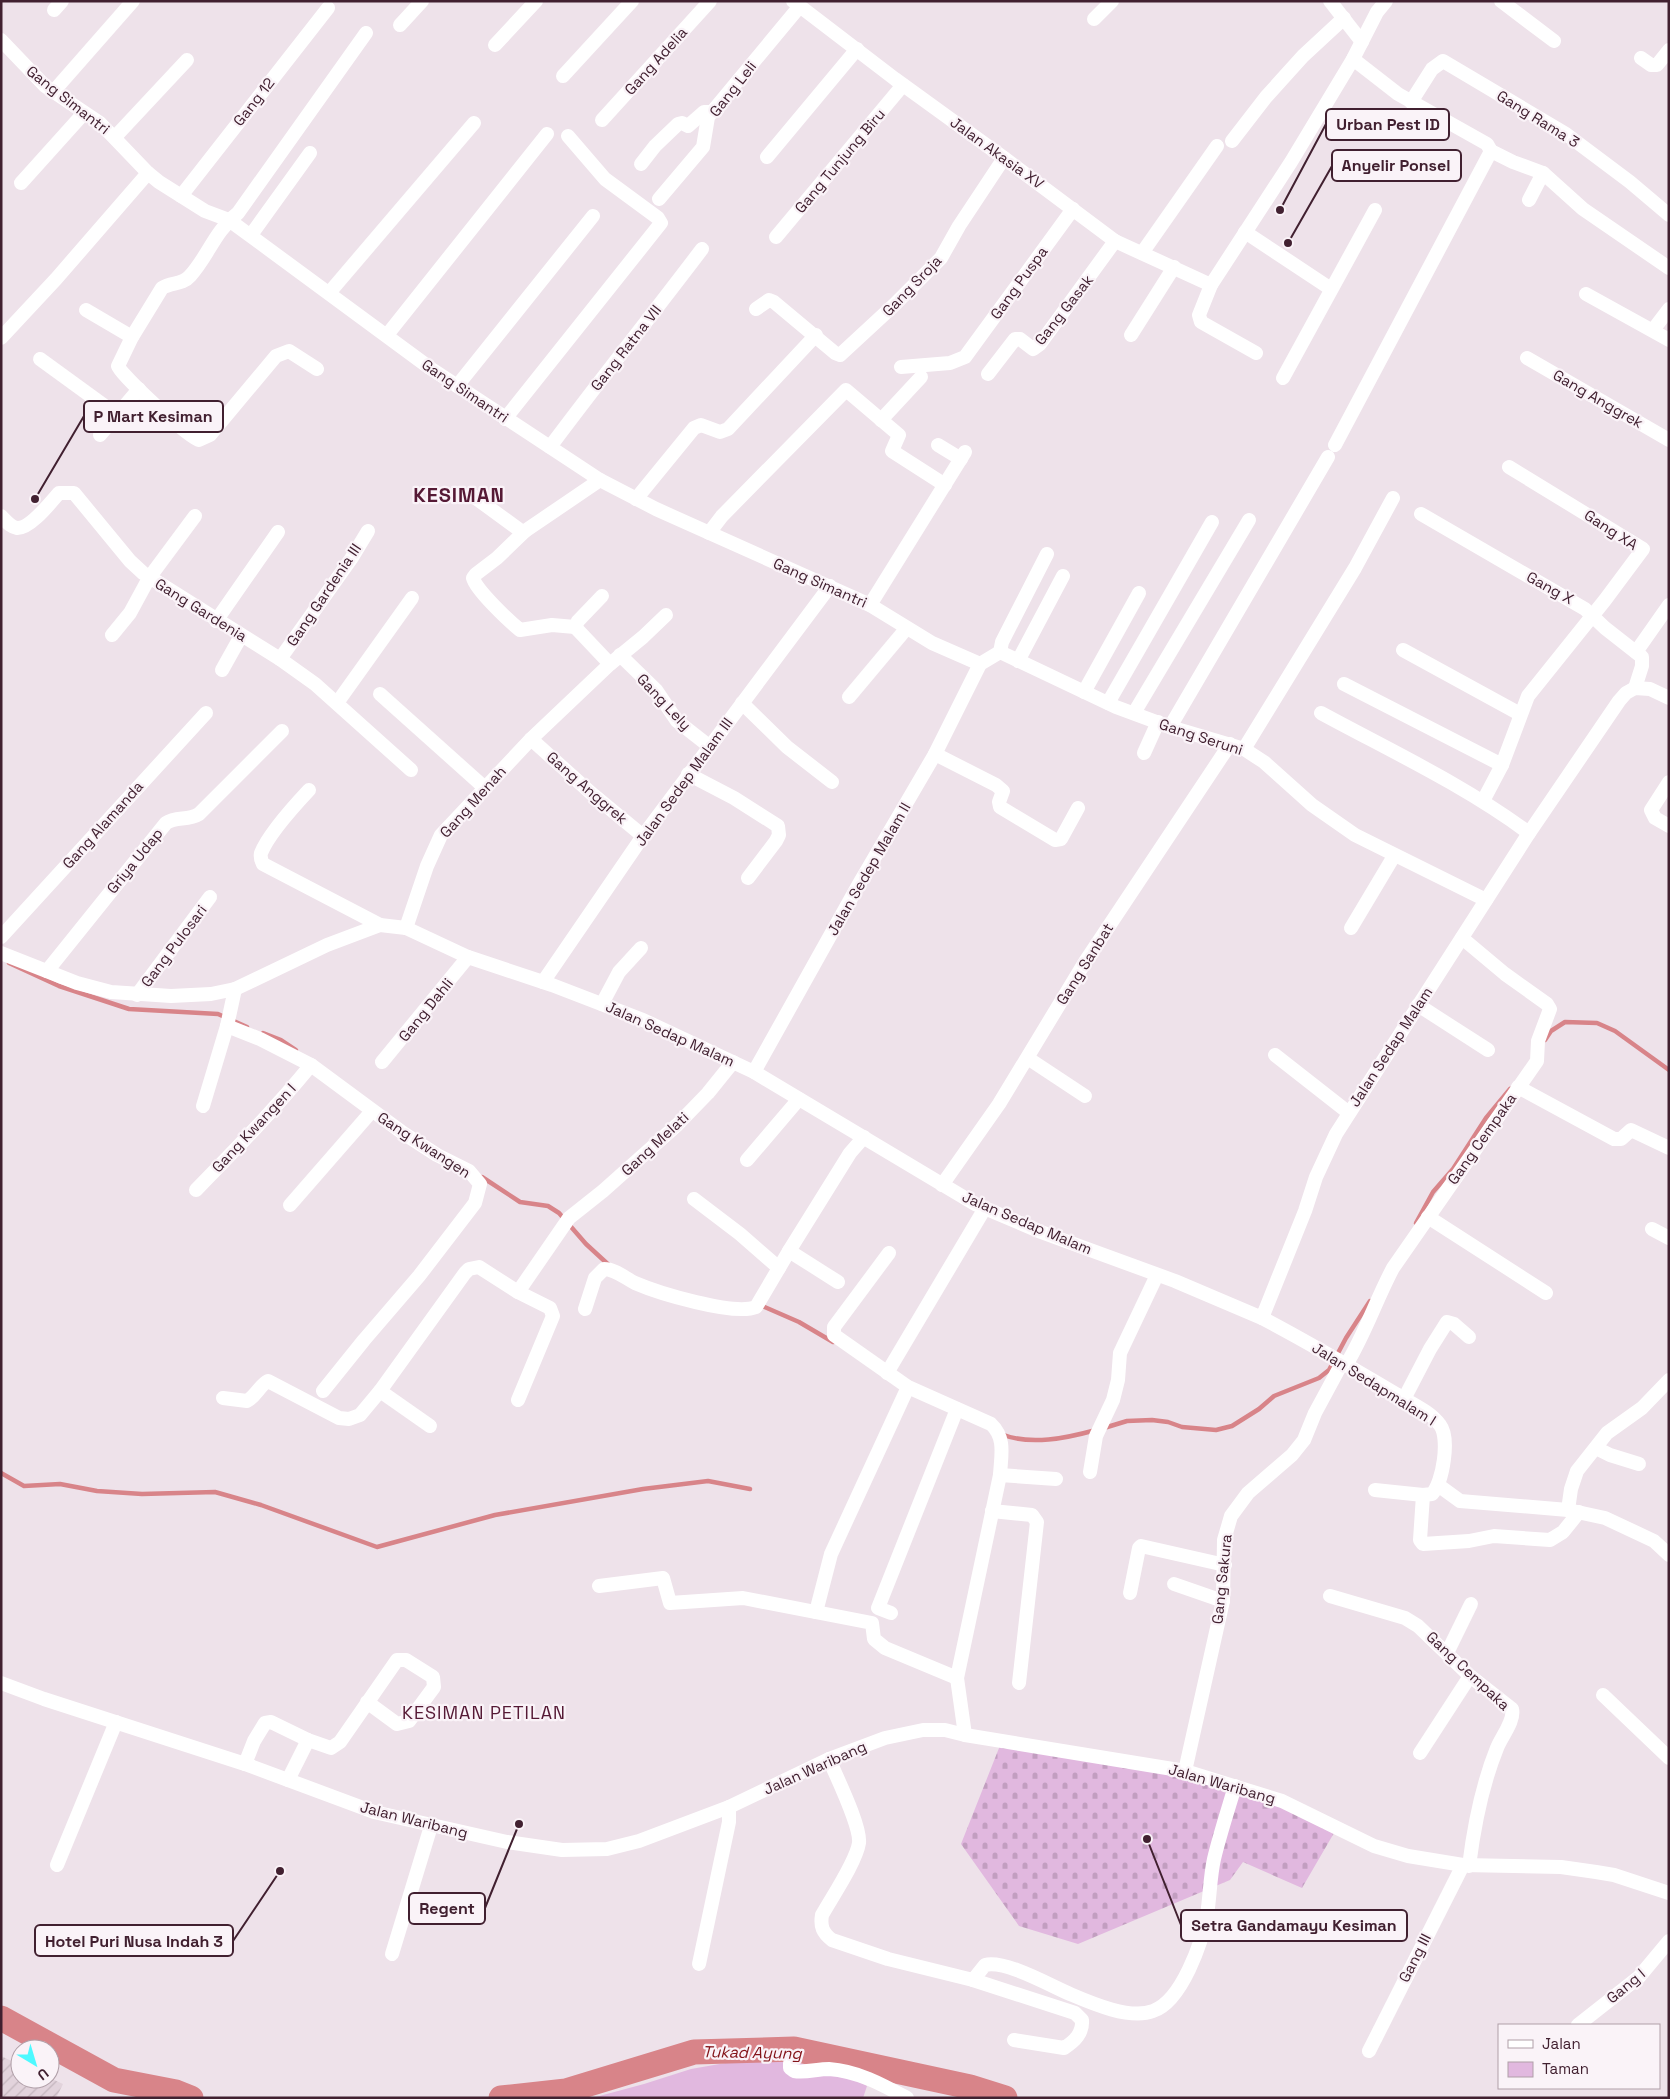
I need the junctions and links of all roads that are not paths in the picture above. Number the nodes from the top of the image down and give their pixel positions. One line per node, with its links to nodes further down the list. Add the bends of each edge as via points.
1 (132, 1): 27 (street)
2 (422, 1): 14 (street)
3 (536, 1): 19 (street)
4 (632, 1): 25 (street)
5 (710, 1): 31 (street, Gang Adelia)
6 (1112, 1): 13 (street)
7 (1330, 1): 12 (street)
8 (1386, 1): 18 (street)
9 (1501, 1): 17 (street)
10 (797, 4): 20 (street, Jalan Akasia XV); 29 (street, Gang Leli)
11 (328, 8): 46 (street, Gang 12)
12 (1344, 18): 18 (street); 36 (street, via 1303,56)
13 (1094, 19)
14 (400, 25)
15 (366, 33): 53 (street, via 238,213)
16 (1, 40): 27 (street, Gang Simantri)
17 (1554, 41)
18 (1362, 42): 23 (street)
19 (495, 45)
20 (857, 50): 26 (street, Jalan Akasia XV); 40 (street)
21 (1669, 50): 22 (street, via 1657,65 1651,65)
22 (1642, 58)
23 (1354, 59): 28 (street); 54 (street)
24 (187, 60): 35 (street)
25 (563, 76)
26 (903, 85): 41 (street, Jalan Akasia XV); 56 (street, Gang Tunjung Biru)
27 (53, 92): 30 (street, Gang Simantri)
28 (1412, 102): 38 (street, via 1487,144); 51 (street, Gang Rama 3, via 1432,69 1443,61 1566,134)
29 (712, 112): 42 (street, via 704,112 688,126 678,124); 47 (street, Gang Leli, via 703,147)
30 (84, 113): 35 (street, Gang Simantri); 45 (street)
31 (602, 120)
32 (474, 122): 64 (street)
33 (547, 134): 70 (street)
34 (568, 136): 87 (street, via 605,178 661,223)
35 (115, 137): 43 (street, Gang Simantri)
36 (1232, 141)
37 (1217, 146): 59 (street)
38 (1491, 151): 44 (street); 145 (street, via 1332,451)
39 (310, 152): 55 (street)
40 (767, 157)
41 (1004, 158): 49 (street, Jalan Akasia XV); 71 (street, Gang Sroja, via 941,258 893,306 840,355)
42 (641, 164)
43 (148, 173): 46 (street, Gang Simantri); 74 (street)
44 (1543, 173): 48 (street); 61 (street, via 1582,209)
45 (21, 183)
46 (181, 196): 53 (street, Gang Simantri, via 205,211)
47 (659, 200)
48 (1529, 200)
49 (1073, 209): 57 (street, Jalan Akasia XV); 79 (street, Gang Puspa, via 965,357 950,362)
50 (1375, 210): 63 (street)
51 (1669, 215)
52 (593, 216): 84 (street)
53 (229, 220): 55 (street, Gang Simantri); 73 (street, via 190,276 178,284 162,288)
54 (1245, 232): 62 (street); 63 (street)
55 (251, 235): 64 (street, Gang Simantri)
56 (776, 237)
57 (1115, 242): 59 (street, Jalan Akasia XV); 81 (street, Gang Gasak, via 1040,344 1033,349 1015,339)
58 (702, 249): 92 (street, Gang Ratna VII)
59 (1142, 253): 60 (street, Jalan Akasia XV)
60 (1174, 268): 62 (street, Jalan Akasia XV); 72 (street)
61 (1669, 268)
62 (1211, 285): 76 (street, via 1199,319)
63 (1331, 288): 83 (street)
64 (329, 293): 70 (street, Gang Simantri)
65 (1586, 294): 69 (street)
66 (756, 309): 71 (street, via 769,300)
67 (1669, 309): 69 (street)
68 (86, 310): 73 (street)
69 (1654, 330): 75 (street)
70 (387, 335): 84 (street, Gang Simantri)
71 (816, 336): 98 (street, via 732,426 720,432 702,425 694,428)
72 (1131, 336)
73 (132, 337): 85 (street, via 118,366)
74 (1, 338)
75 (1669, 340)
76 (1256, 353)
77 (1527, 358): 90 (street, Gang Anggrek)
78 (40, 359): 86 (street)
79 (901, 367)
80 (318, 369): 85 (street, via 289,350 276,356 210,435 199,440 188,435)
81 (988, 374)
82 (921, 377): 88 (street)
83 (1283, 378)
84 (457, 386): 87 (street, Gang Simantri)
85 (139, 389): 86 (street)
86 (117, 415): 89 (street)
87 (505, 419): 92 (street, Gang Simantri)
88 (881, 420): 95 (street, via 899,435 892,451); 107 (street, via 846,390)
89 (100, 435)
90 (1669, 440)
91 (938, 445): 95 (street, via 963,456)
92 (550, 447): 94 (street, Gang Simantri)
93 (1508, 467): 118 (street, Gang XA, via 1643,549)
94 (600, 480): 98 (street, Gang Simantri); 105 (street)
95 (945, 485): 115 (street)
96 (473, 496): 105 (street, via 520,531)
97 (1393, 498): 150 (street, via 1355,568)
98 (636, 499): 107 (street, Gang Simantri)
99 (1421, 514): 118 (street, Gang X, via 1578,603)
100 (1, 516): 110 (street, Gang Gardenia, via 11,526 26,526 60,493 74,493 130,561)
101 (195, 516): 110 (street)
102 (1248, 520): 142 (street)
103 (1212, 522): 140 (street)
104 (368, 531): 127 (street, Gang Gardenia III)
105 (525, 531): 120 (street, via 474,576 474,583 520,630 552,625)
106 (278, 532): 119 (street)
107 (709, 533): 111 (street, Gang Simantri)
108 (1047, 554): 125 (street, via 1002,642)
109 (1064, 576): 129 (street)
110 (149, 578): 119 (street, Gang Gardenia); 122 (street, via 130,613)
111 (830, 586): 115 (street, Gang Simantri); 138 (street, Jalan Sedep Malam III)
112 (1140, 592): 134 (street)
113 (602, 596): 120 (street)
114 (412, 598): 139 (street)
115 (870, 605): 121 (street, Gang Simantri)
116 (1669, 605): 126 (street)
117 (666, 615): 128 (street, Gang Menah)
118 (1592, 616): 126 (street, Gang X); 144 (street, via 1531,691)
119 (216, 621): 123 (street, Gang Gardenia)
120 (575, 627): 128 (street, Gang Lely)
121 (906, 629): 130 (street, Gang Simantri); 136 (street)
122 (112, 635)
123 (241, 636): 127 (street, Gang Gardenia); 131 (street)
124 (1402, 650): 144 (street)
125 (1000, 652): 129 (street, Gang Seruni); 130 (street)
126 (1636, 652): 133 (street, via 1642,661)
127 (280, 660): 139 (street, Gang Gardenia)
128 (615, 660): 147 (street, Gang Menah); 149 (street, Gang Lely, via 656,690 677,721)
129 (1018, 661): 134 (street, Gang Seruni)
130 (980, 664): 152 (street, Jalan Sedep Malam II)
131 (222, 670)
132 (1344, 684): 153 (street)
133 (1635, 688): 137 (street, via 1650,689); 163 (street, Jalan Sedap Malam, via 1619,701)
134 (1084, 692): 140 (street, Gang Seruni)
135 (380, 694): 158 (street)
136 (849, 697)
137 (1669, 698)
138 (742, 702): 149 (street, Jalan Sedep Malam III); 156 (street, via 787,747)
139 (337, 703): 154 (street, Gang Gardenia)
140 (1108, 703): 142 (street, Gang Seruni)
141 (206, 713): 172 (street, Gang Alamanda)
142 (1134, 713): 145 (street, Gang Seruni)
143 (1321, 713): 160 (street)
144 (1520, 714): 153 (street)
145 (1164, 725): 148 (street, Gang Seruni); 151 (street)
146 (282, 731): 177 (street, Griya Udap, via 199,814 166,823)
147 (531, 739): 158 (street, Gang Menah); 164 (street, Gang Anggrek)
148 (1230, 744): 150 (street, Gang Seruni); 186 (street, Gang Sanbat, via 1085,962)
149 (709, 746): 155 (street, Jalan Sedep Malam III)
150 (1244, 749): 165 (street, Gang Seruni, via 1264,762 1330,819)
151 (1144, 753)
152 (935, 754): 161 (street, via 996,785 1004,791 1000,807 1055,840 1061,839); 190 (street, Jalan Sedep Malam II)
153 (1502, 765): 160 (street)
154 (411, 770)
155 (688, 774): 164 (street, Jalan Sedep Malam III); 166 (street, via 778,826 776,841)
156 (832, 782)
157 (1669, 782): 162 (street, via 1651,810 1655,818)
158 (485, 788): 170 (street, Gang Menah, via 440,835)
159 (309, 790): 169 (street, via 277,827 261,853 263,864)
160 (1483, 801): 163 (street)
161 (1078, 808)
162 (1669, 826)
163 (1529, 833): 168 (street, Jalan Sedap Malam)
164 (643, 836): 178 (street, Jalan Sedep Malam III)
165 (1394, 856): 168 (street, Gang Seruni); 171 (street)
166 (748, 878)
167 (210, 897): 180 (street, Gang Pulosari)
168 (1486, 900): 173 (street, Jalan Sedap Malam)
169 (380, 925): 170 (street, Jalan Sedap Malam); 179 (street, Jalan Sedap Malam, via 327,945)
170 (406, 928): 176 (street, Jalan Sedap Malam)
171 (1352, 928)
172 (1, 937)
173 (1462, 938): 182 (street, Jalan Sedap Malam); 191 (street, Gang Cempaka, via 1550,1009 1537,1053)
174 (641, 948): 181 (street, via 619,972)
175 (2, 956): 177 (street, Jalan Sedap Malam)
176 (468, 957): 178 (street, Jalan Sedap Malam); 187 (street, Gang Dahli)
177 (47, 971): 180 (street, Jalan Sedap Malam, via 86,986)
178 (543, 982): 181 (street, Jalan Sedap Malam)
179 (235, 989): 180 (street, Jalan Sedap Malam, via 211,994); 183 (street)
180 (137, 995)
181 (602, 1004): 188 (street, Jalan Sedap Malam)
182 (1418, 1006): 184 (street); 196 (street, Jalan Sedap Malam)
183 (228, 1021): 189 (street, Gang Kwangen); 194 (street)
184 (1488, 1050)
185 (1275, 1055): 196 (street)
186 (1029, 1058): 192 (street); 200 (street, Gang Sanbat)
187 (382, 1062)
188 (733, 1062): 190 (street, Jalan Sedap Malam); 213 (street, Gang Melati, via 677,1125 565,1223)
189 (311, 1065): 195 (street, Gang Kwangen); 201 (street, Gang Kwangen I)
190 (754, 1072): 193 (street, Jalan Sedap Malam)
191 (1518, 1087): 198 (street, via 1614,1139 1621,1139 1631,1130); 205 (street, Gang Cempaka)
192 (1084, 1096)
193 (799, 1099): 197 (street, Jalan Sedap Malam); 199 (street)
194 (203, 1106)
195 (372, 1111): 203 (street); 222 (street, Gang Kwangen, via 437,1155 469,1172 480,1184 475,1203)
196 (1348, 1113): 216 (street, Jalan Sedap Malam, via 1322,1162)
197 (864, 1137): 200 (street, Jalan Sedap Malam); 208 (street, via 850,1153)
198 (1669, 1148)
199 (747, 1160)
200 (942, 1186): 204 (street, Jalan Sedap Malam)
201 (196, 1190)
202 (694, 1199): 210 (street)
203 (290, 1205)
204 (986, 1208): 211 (street, Jalan Sedap Malam); 219 (street)
205 (1428, 1217): 214 (street); 218 (street, Gang Cempaka, via 1393,1268 1358,1344)
206 (1652, 1229): 207 (street)
207 (1669, 1238)
208 (789, 1251): 210 (street); 212 (street)
209 (889, 1253): 219 (street, via 833,1332 838,1339)
210 (779, 1268): 215 (street, via 758,1304 744,1309 691,1301 604,1269 595,1278)
211 (1158, 1275): 216 (street, Jalan Sedap Malam); 231 (street, via 1120,1353 1114,1394 1099,1430)
212 (838, 1282)
213 (518, 1292): 223 (street, via 479,1268 469,1270); 226 (street, via 550,1308 553,1316)
214 (1546, 1293)
215 (585, 1310)
216 (1262, 1318): 218 (street, Jalan Sedapmalam I)
217 (1469, 1337): 225 (street, via 1447,1322)
218 (1339, 1361): 225 (street, Jalan Sedapmalam I); 240 (street, Gang Sakura, via 1304,1440 1292,1455 1248,1493 1231,1516 1224,1540)
219 (887, 1373): 221 (street)
220 (1669, 1380): 229 (street, via 1642,1408 1607,1433)
221 (907, 1389): 227 (street); 247 (street, via 831,1554)
222 (323, 1391)
223 (380, 1391): 224 (street, via 360,1415 349,1419 328,1414 268,1381 247,1401); 228 (street)
224 (222, 1398)
225 (1404, 1399): 234 (street, Jalan Sedapmalam I, via 1436,1420 1444,1433)
226 (518, 1400)
227 (956, 1412): 232 (street, via 991,1424 998,1432); 248 (street, via 878,1608)
228 (430, 1426)
229 (1596, 1448): 230 (street); 238 (street, via 1574,1478)
230 (1639, 1464)
231 (1090, 1472)
232 (1000, 1475): 233 (street); 237 (street)
233 (1056, 1479)
234 (1438, 1485): 236 (street, via 1432,1494); 238 (street, via 1460,1501)
235 (1375, 1490): 236 (street)
236 (1423, 1495): 238 (street, via 1420,1540 1423,1544 1494,1536 1550,1540 1563,1532)
237 (992, 1511): 251 (street); 253 (street, via 1032,1515 1037,1522)
238 (1574, 1511): 239 (street, via 1605,1518 1632,1529 1654,1541)
239 (1669, 1555)
240 (1224, 1565): 243 (street, via 1141,1546); 245 (street, Gang Sakura)
241 (1174, 1584): 245 (street)
242 (599, 1586): 247 (street, via 663,1578 670,1603 743,1598)
243 (1130, 1593)
244 (1330, 1596): 249 (street, Gang Cempaka, via 1405,1618)
245 (1223, 1601): 263 (street, Gang Sakura)
246 (1472, 1604): 249 (street)
247 (816, 1612): 251 (street, via 872,1623 874,1639 885,1648)
248 (891, 1613)
249 (1447, 1653): 250 (street, Gang Cempaka)
250 (1470, 1676): 259 (street); 269 (street, Gang Cempaka, via 1513,1713 1495,1752)
251 (958, 1678): 257 (street)
252 (1, 1683): 256 (street, Jalan Waribang)
253 (1019, 1683)
254 (1603, 1695): 260 (street)
255 (368, 1702): 255 (street, via 397,1660 406,1660 433,1678 434,1687 409,1721 398,1724); 258 (street, via 336,1745 331,1748)
256 (116, 1722): 262 (street, Jalan Waribang); 268 (street)
257 (965, 1735): 261 (street, Jalan Waribang, via 945,1730 914,1731 868,1743); 263 (street, Jalan Waribang)
258 (308, 1740): 262 (street, via 271,1722 265,1723); 264 (street)
259 (1420, 1753)
260 (1669, 1758)
261 (829, 1759): 266 (street, Jalan Waribang); 274 (street, via 856,1824 859,1843 822,1915 820,1922 825,1934 832,1940 888,1959)
262 (245, 1764): 264 (street, Jalan Waribang)
263 (1185, 1771): 265 (street, Jalan Waribang)
264 (288, 1780): 267 (street, Jalan Waribang, via 374,1812)
265 (1235, 1786): 269 (street, Jalan Waribang, via 1297,1807 1384,1850); 274 (street, via 1214,1860 1207,1918 1184,1978 1164,2004 1154,2011 1130,2014 1088,2002 992,1963 985,1965)
266 (729, 1807): 267 (street, Jalan Waribang, via 638,1841 607,1849 562,1850); 273 (street, via 729,1822)
267 (430, 1826): 272 (street)
268 (57, 1865)
269 (1466, 1865): 270 (street, Jalan Waribang, via 1588,1870); 277 (street, Gang III)
270 (1669, 1892)
271 (1669, 1941): 275 (street, Gang I, via 1639,1977)
272 (392, 1954)
273 (699, 1964)
274 (973, 1980): 276 (street, via 1075,2013 1082,2020 1083,2027 1078,2036 1064,2048)
275 (1579, 2024)
276 (1014, 2040)
277 (1369, 2050)
278 (790, 2063): 279 (street, via 794,2071 828,2069 848,2072 879,2082)
279 (907, 2098)

